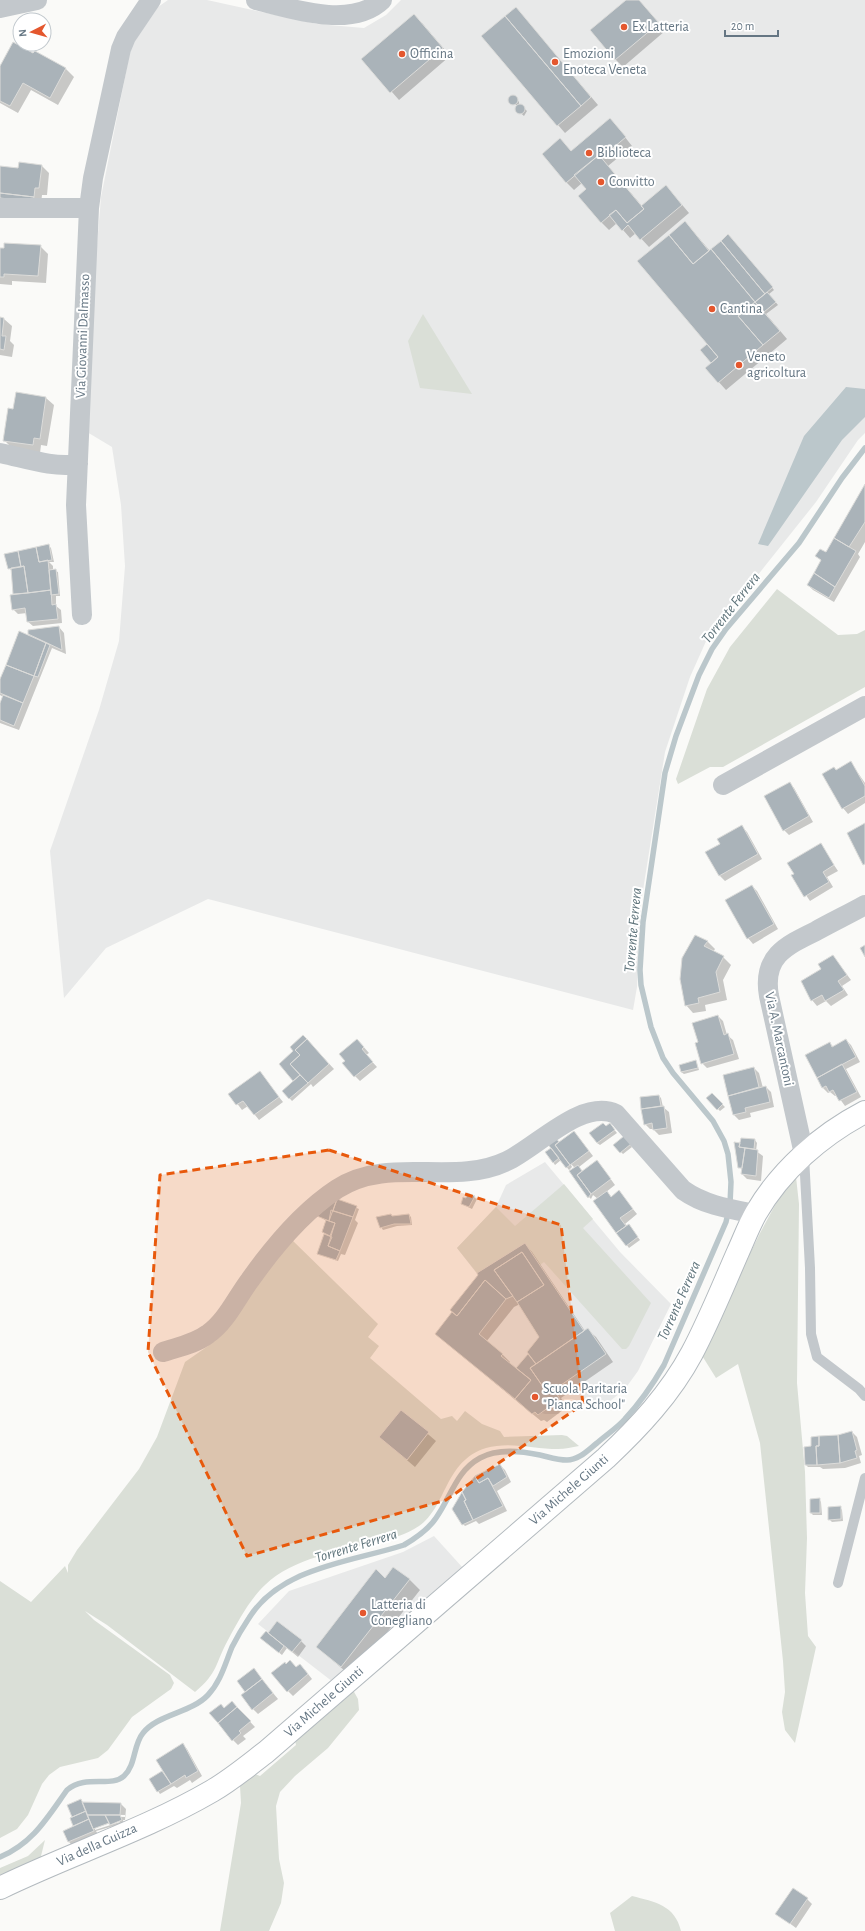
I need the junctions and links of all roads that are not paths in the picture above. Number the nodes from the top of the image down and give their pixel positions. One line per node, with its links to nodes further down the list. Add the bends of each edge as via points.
1 (37, 0): 5 (street)
2 (151, 0): 7 (street, Via Giovanni Dalmasso, via 126,37 121,49 94,171)
3 (256, 0): 4 (street, via 338,15 364,12)
4 (382, 0)
5 (0, 8)
6 (0, 208): 7 (street)
7 (89, 208): 9 (street, Via Giovanni Dalmasso)
8 (0, 452): 9 (street, via 52,464)
9 (78, 464): 10 (street, Via Giovanni Dalmasso, via 76,505)
10 (82, 615)
11 (865, 706): 12 (street)
12 (723, 785)
13 (865, 905): 15 (street, Via A. Marcantoni, via 788,945 775,958 768,976 769,996)
14 (865, 1112): 15 (street, Via Michele Giunti)
15 (804, 1154): 16 (street, Via Michele Giunti, via 773,1187); 18 (lane, via 810,1268 810,1334 817,1357)
16 (739, 1211): 17 (street, via 706,1203 683,1190 616,1114 609,1110 594,1111 566,1124 509,1160 489,1168 461,1172 388,1172 372,1174 347,1183 325,1198 290,1229 252,1276 215,1329 192,1343); 21 (street, Via Michele Giunti, via 692,1354 664,1396 633,1432 266,1752 229,1780)
17 (163, 1352)
18 (865, 1396)
19 (865, 1478): 20 (lane)
20 (838, 1584)
21 (193, 1801): 22 (street, Via della Guizza)
22 (0, 1888)

